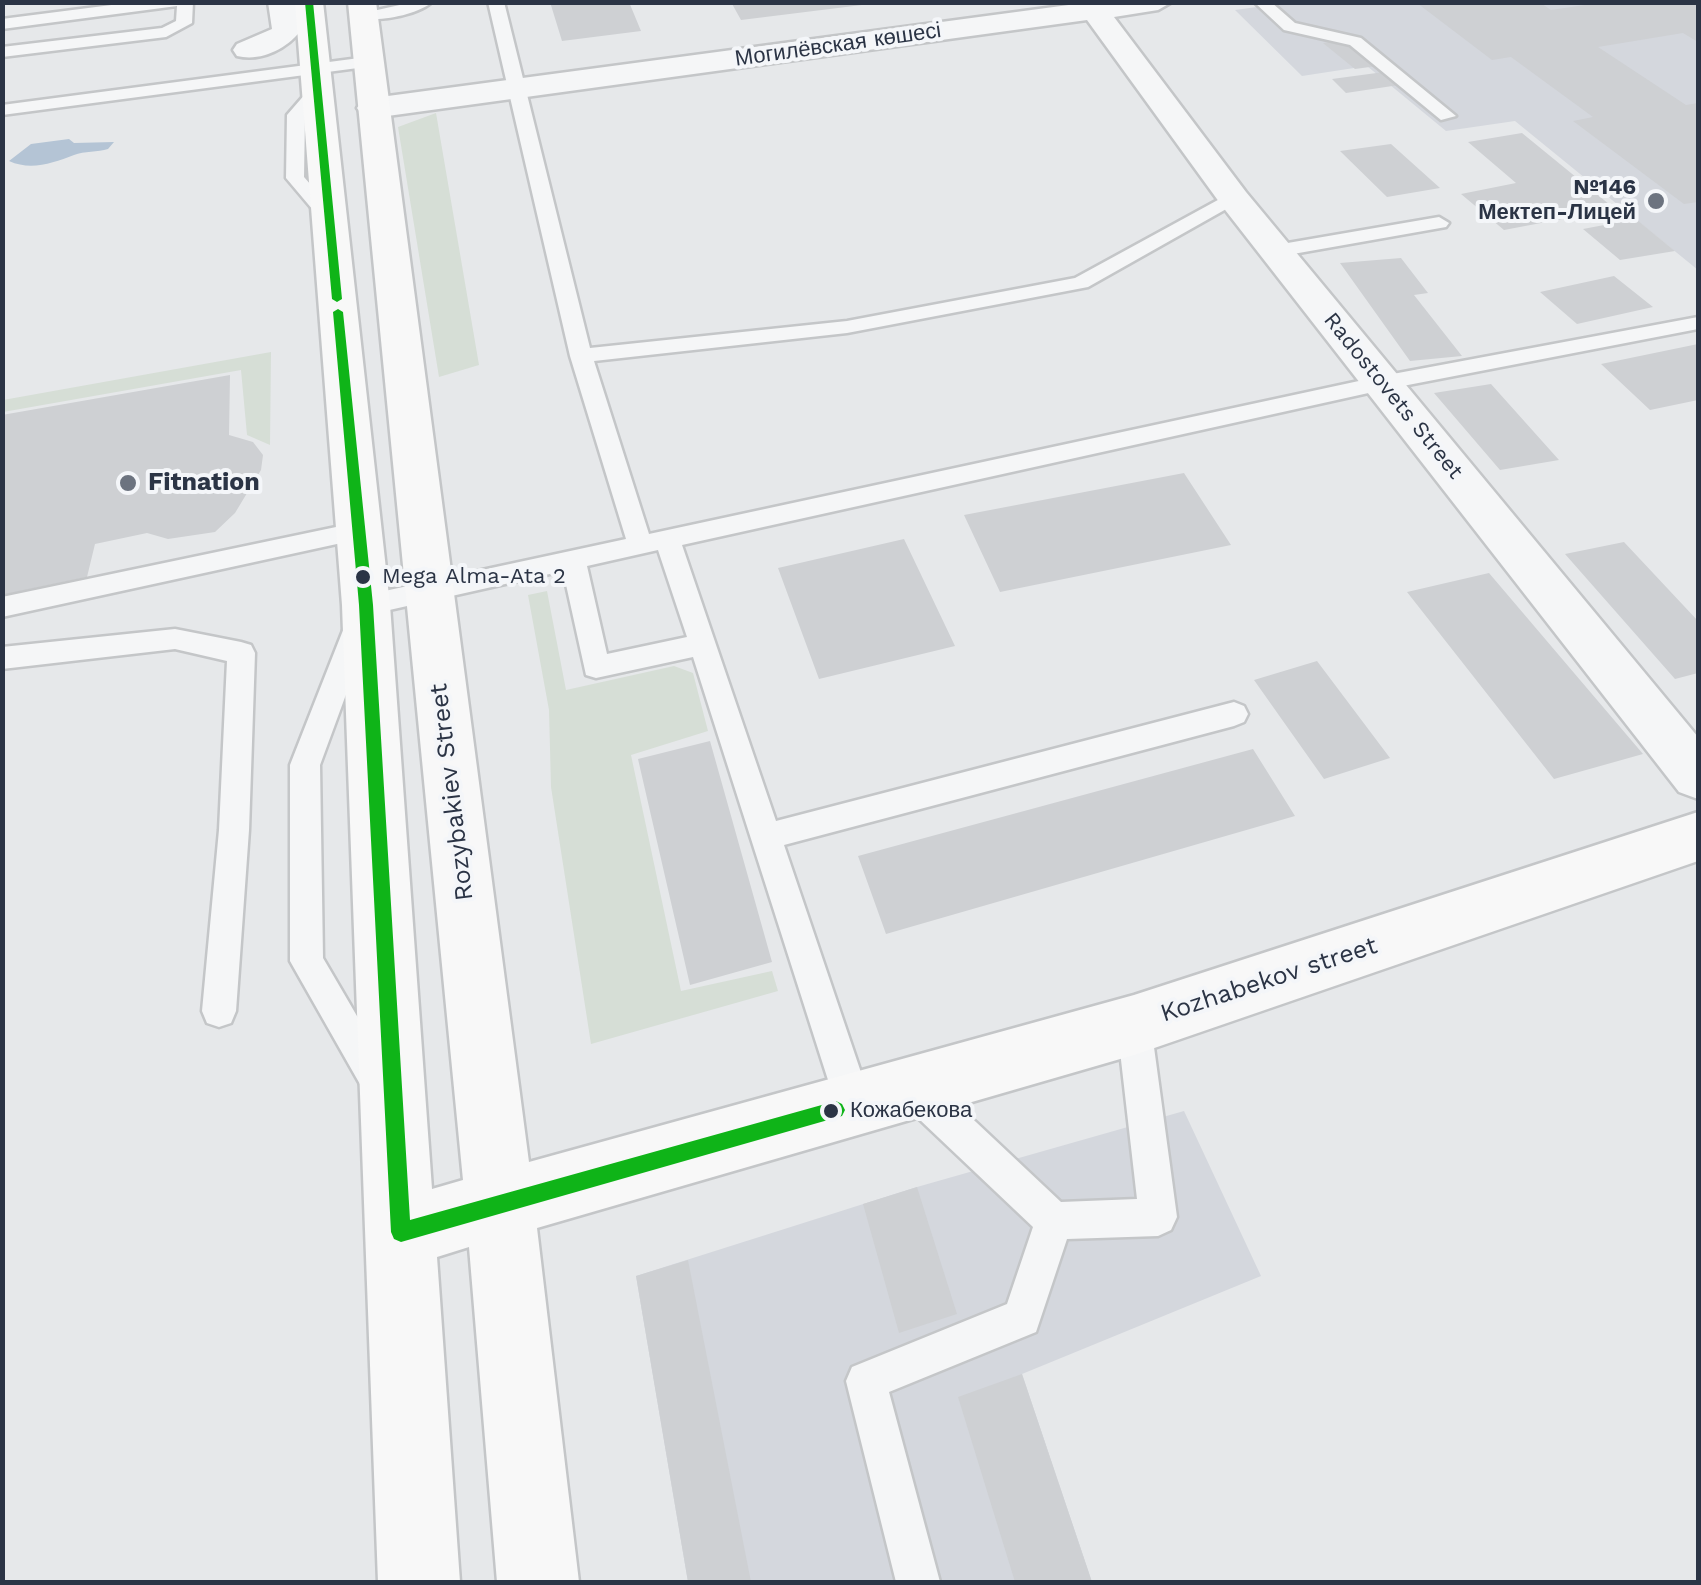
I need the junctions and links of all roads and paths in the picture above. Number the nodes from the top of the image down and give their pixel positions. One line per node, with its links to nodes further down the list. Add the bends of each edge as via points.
1 (176, 2): 11 (lane)
2 (185, 2): 13 (lane, via 184,23 166,32)
3 (282, 2): 12 (street, via 286,28 280,39)
4 (308, 2): 15 (main road)
5 (425, 2): 9 (lane, via 417,8)
6 (496, 2): 16 (lane)
7 (1158, 2): 10 (street, Могилёвская көшесі)
8 (1261, 2): 19 (lane, via 1290,27 1355,41)
9 (362, 9): 14 (main road, Rozybakiev Street)
10 (1095, 11): 16 (street, Могилёвская көшесі); 20 (street, Radostovets Street)
11 (2, 24)
12 (248, 50)
13 (2, 52)
14 (366, 62): 15 (lane); 17 (main road, Rozybakiev Street)
15 (318, 78): 18 (lane); 26 (main road)
16 (518, 88): 17 (street, Могилёвская көшесі); 24 (lane)
17 (373, 108): 30 (main road, Rozybakiev Street)
18 (2, 110)
19 (1447, 116)
20 (1234, 199): 22 (street, Radostovets Street); 24 (lane, via 1081,283 847,327)
21 (1438, 224): 22 (lane)
22 (1276, 251): 25 (street, Radostovets Street)
23 (1698, 323): 25 (lane)
24 (581, 356): 28 (lane)
25 (1382, 382): 27 (lane); 36 (street, Radostovets Street)
26 (360, 532): 31 (main road); 32 (lane)
27 (668, 539): 28 (lane); 33 (lane)
28 (640, 544): 29 (lane)
29 (573, 559): 30 (lane); 33 (lane, via 596,667)
30 (428, 592): 31 (lane); 44 (main road, Rozybakiev Street)
31 (366, 604): 43 (main road); 43 (lane, via 305,765 308,961)
32 (2, 607)
33 (703, 644): 37 (lane)
34 (2, 658): 39 (lane, via 175,640 240,653)
35 (1234, 714): 37 (lane)
36 (1698, 776)
37 (766, 836): 42 (lane)
38 (1698, 836): 40 (main road, Kozhabekov street)
39 (218, 1011)
40 (1134, 1025): 41 (main road, Kozhabekov street); 45 (lane, via 1158,1217)
41 (913, 1088): 42 (main road, Kozhabekov street); 45 (lane)
42 (854, 1105): 44 (main road, Kozhabekov street)
43 (396, 1114): 46 (main road)
44 (500, 1206): 46 (main road, Kozhabekov street); 50 (main road, Rozybakiev Street)
45 (1054, 1221): 51 (lane, via 1022,1318 866,1381)
46 (400, 1232): 47 (main road)
47 (407, 1382): 48 (main road); 49 (main road)
48 (396, 1582)
49 (419, 1582)
50 (538, 1582)
51 (918, 1582)

